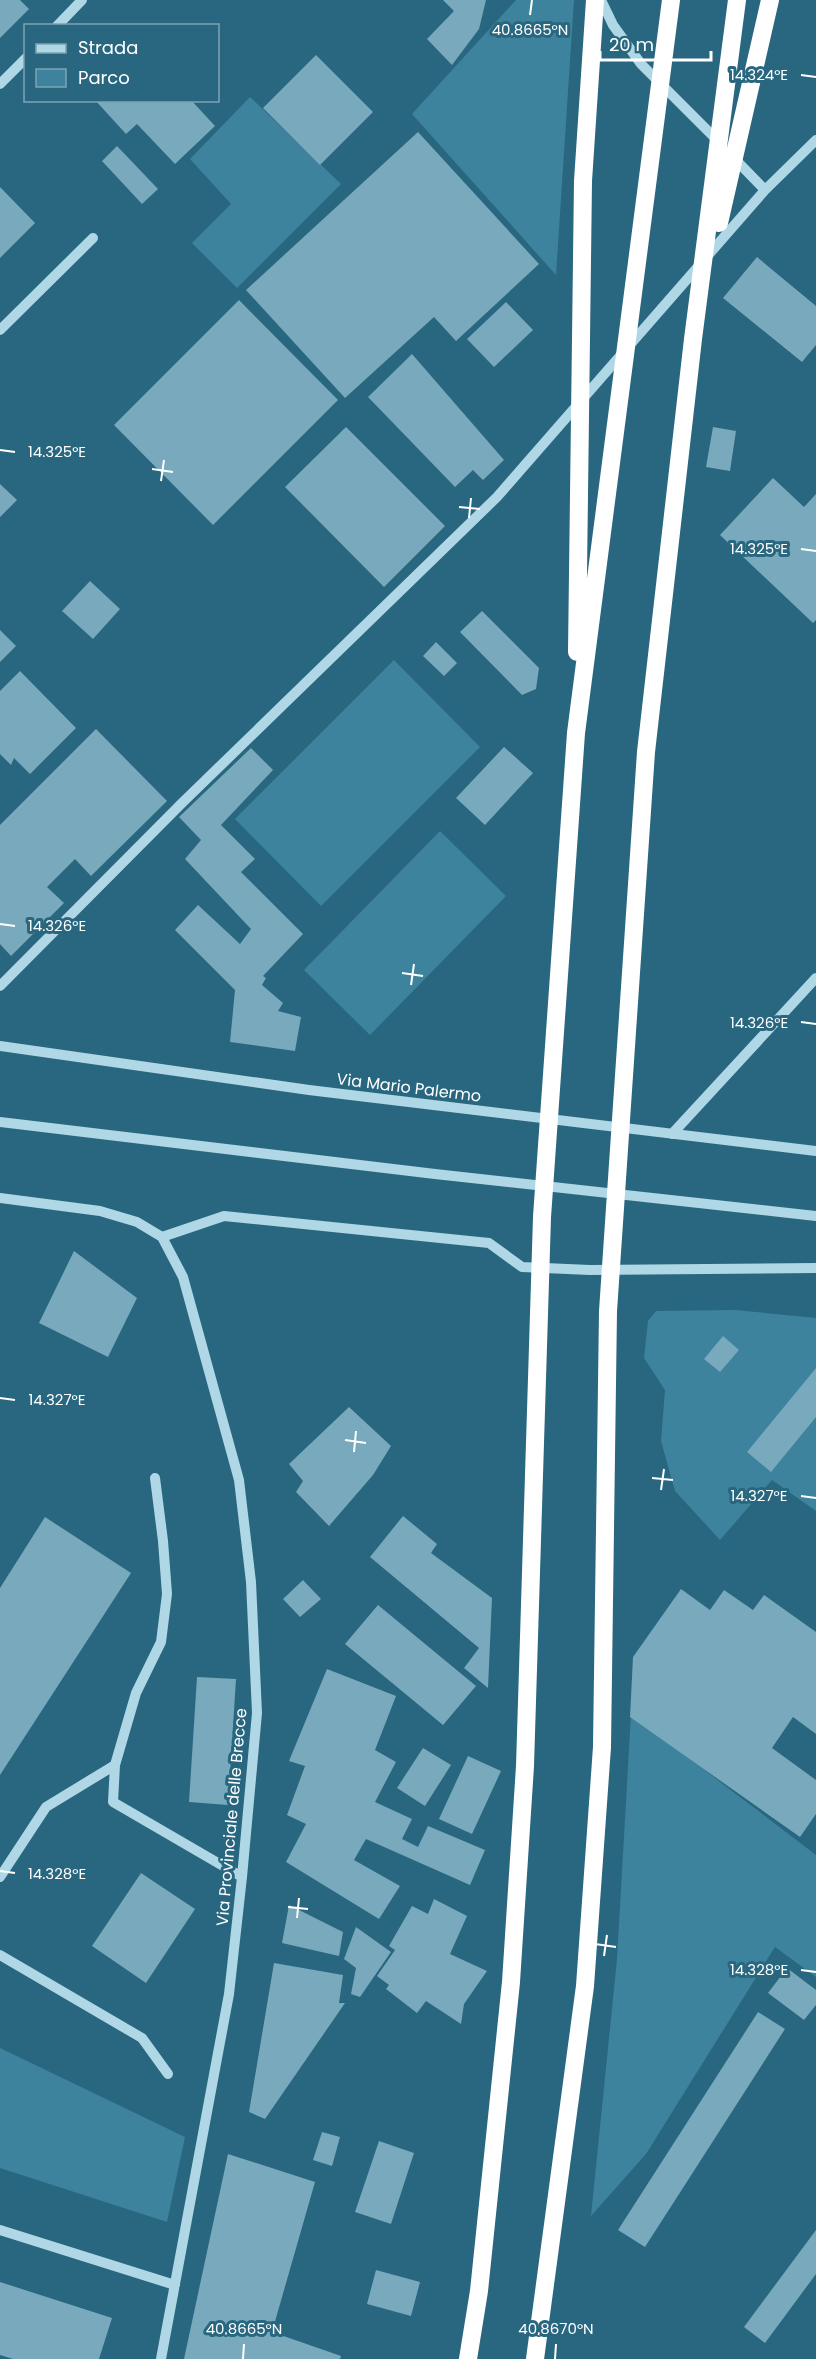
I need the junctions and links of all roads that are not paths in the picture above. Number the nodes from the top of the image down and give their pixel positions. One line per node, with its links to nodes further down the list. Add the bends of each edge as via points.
1 (82, 0): 7 (street)
2 (595, 0): 15 (highway, bridge, via 583,193)
3 (601, 0): 11 (street, via 613,25 641,64)
4 (671, 0): 15 (highway, bridge)
5 (737, 0): 14 (highway, bridge)
6 (771, 0): 14 (highway, bridge)
7 (59, 24)
8 (24, 60): 9 (street)
9 (0, 84)
10 (816, 140): 11 (street)
11 (765, 190): 17 (street, via 497,497)
12 (93, 238): 13 (street)
13 (0, 330)
14 (693, 339): 36 (highway, bridge, via 646,752 608,1311 602,1747 585,1986)
15 (576, 733): 35 (highway, bridge, via 543,1217 525,1766 511,1982 479,2291)
16 (816, 978): 20 (street)
17 (0, 986)
18 (0, 1046): 20 (street, Via Mario Palermo, via 309,1090)
19 (0, 1122): 23 (street)
20 (672, 1134): 21 (street, Via Mario Palermo)
21 (816, 1151)
22 (0, 1198): 24 (street, via 100,1211 137,1222)
23 (816, 1216)
24 (162, 1237): 25 (street, via 224,1216 489,1243 522,1267); 29 (street, Via Provinciale delle Brecce, via 183,1277 239,1480 251,1581 257,1713)
25 (816, 1268)
26 (155, 1478): 27 (street, via 167,1594 161,1642 136,1693)
27 (115, 1765): 28 (street, via 46,1807); 29 (street, via 113,1802)
28 (0, 1877)
29 (242, 1877): 33 (street, Via Provinciale delle Brecce, via 229,1994)
30 (0, 1955): 31 (street, via 142,2038)
31 (168, 2074)
32 (0, 2230): 33 (street)
33 (175, 2285): 34 (street, Via Provinciale delle Brecce)
34 (161, 2359)
35 (468, 2359)
36 (535, 2359)

